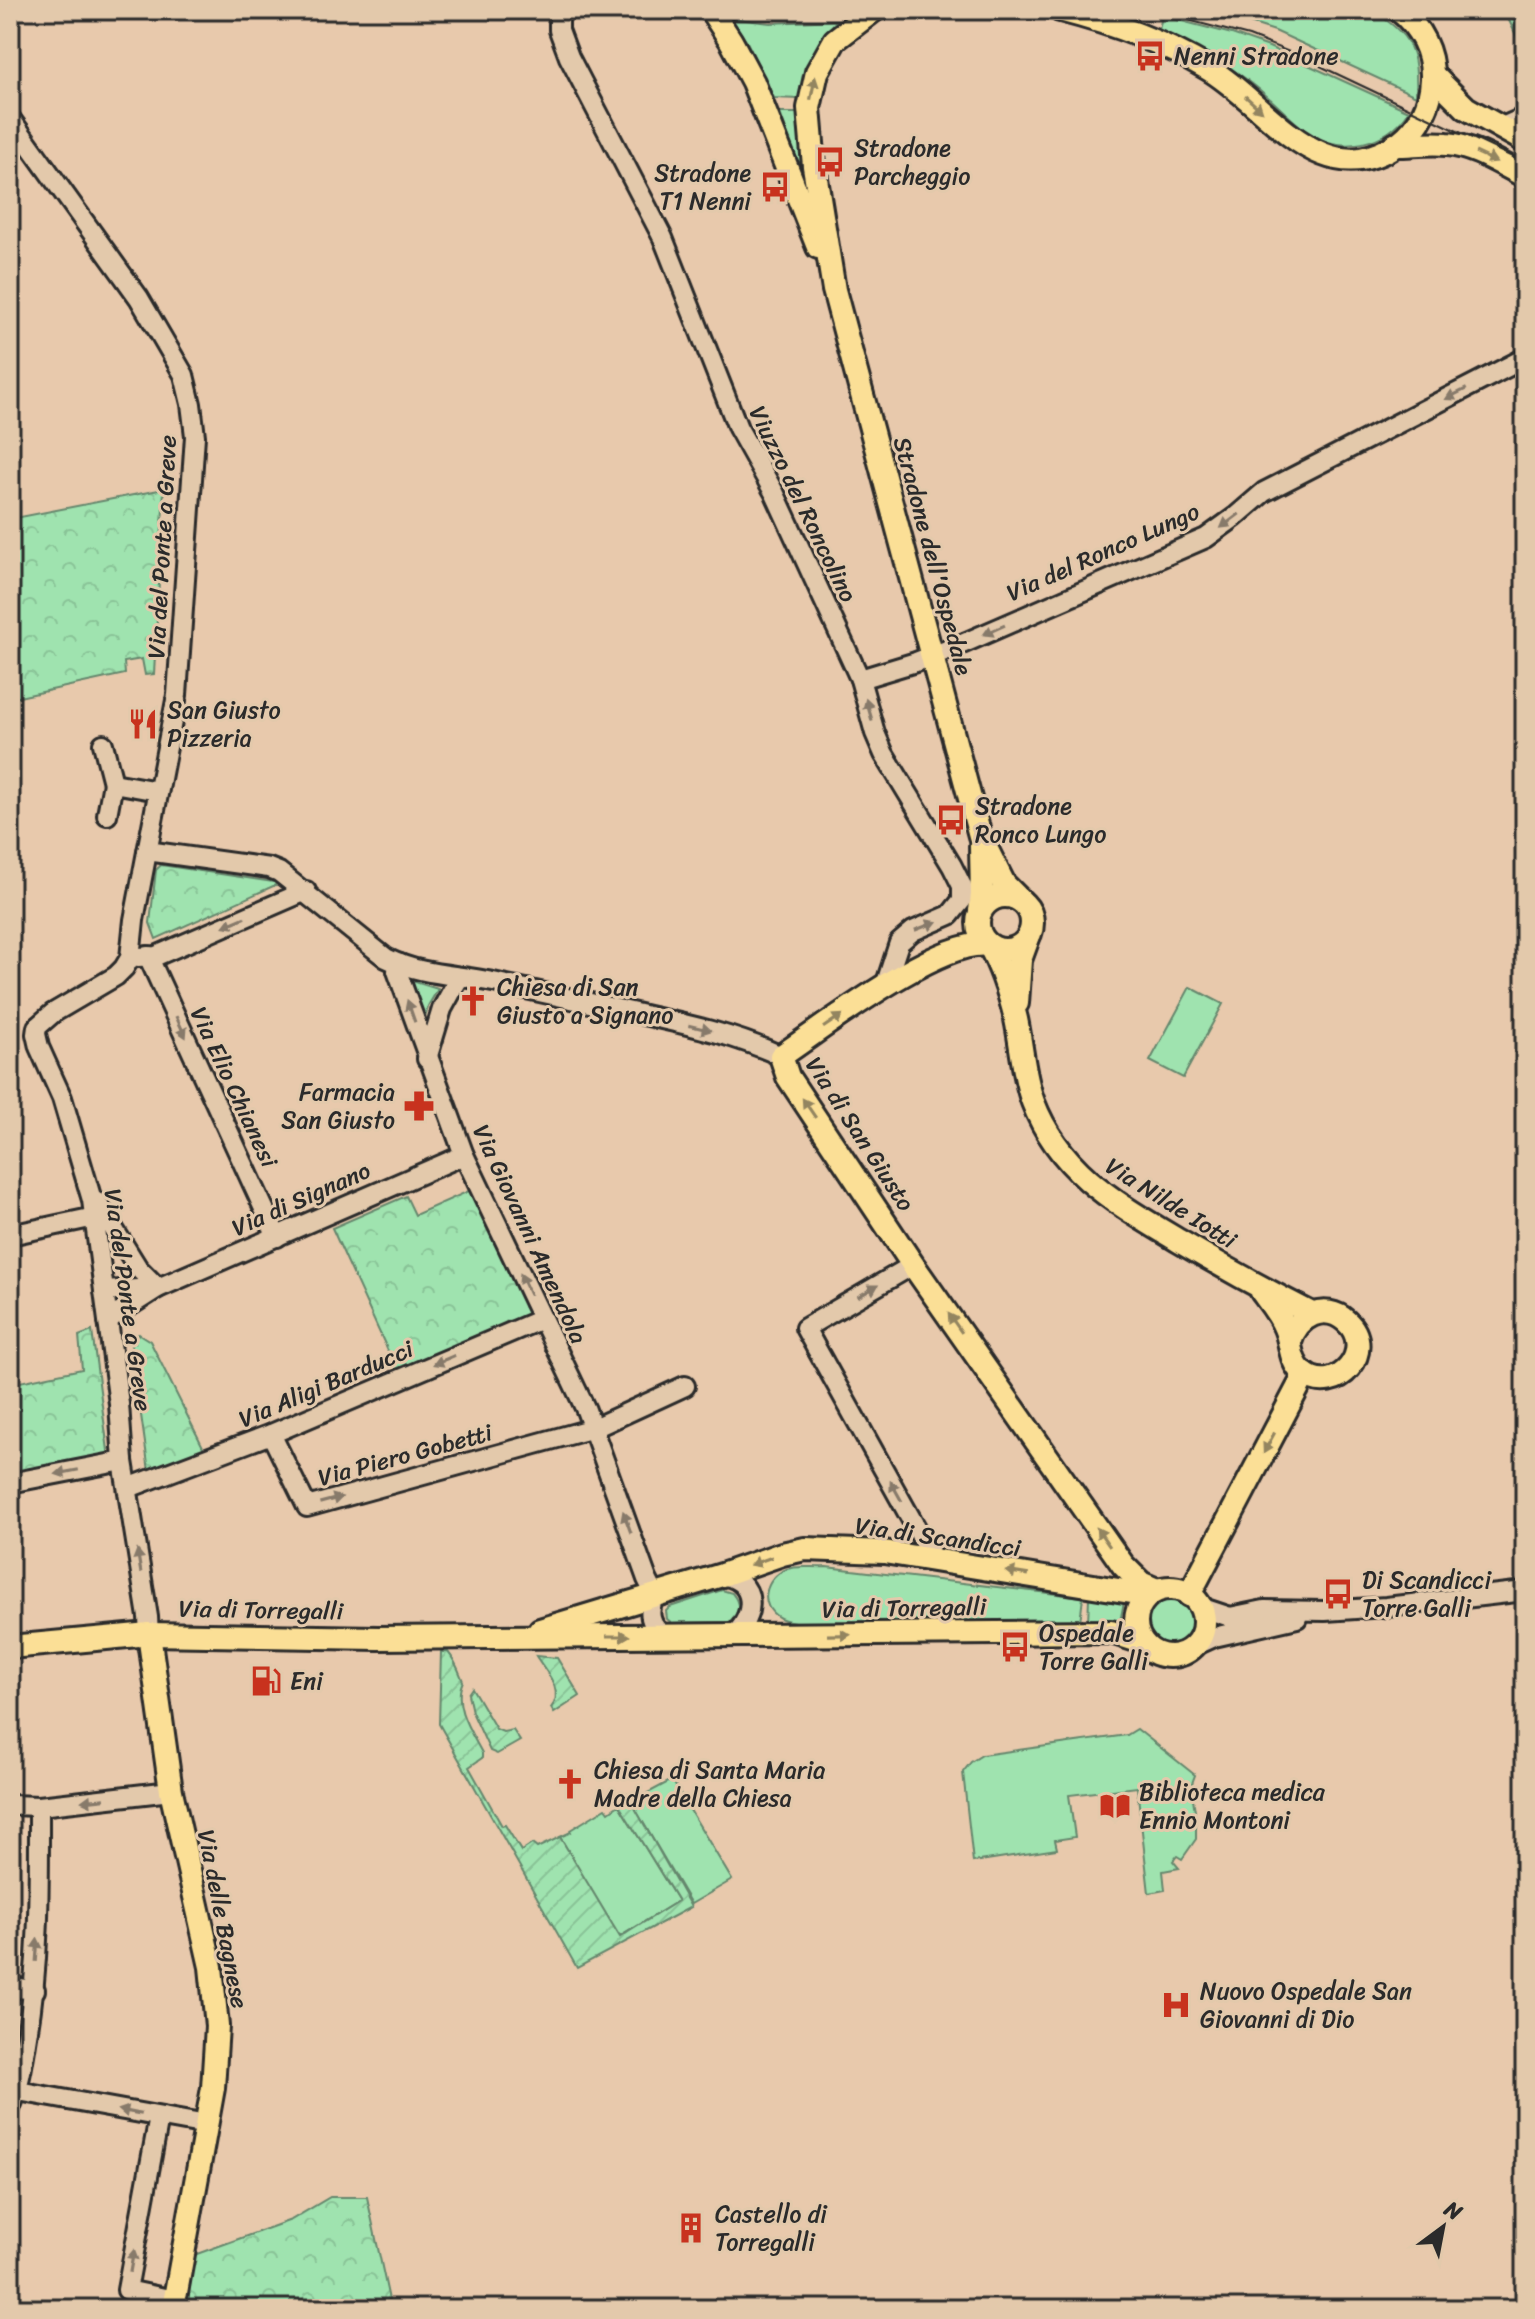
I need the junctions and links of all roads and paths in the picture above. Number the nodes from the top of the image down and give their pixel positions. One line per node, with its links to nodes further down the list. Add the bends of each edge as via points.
1 (559, 10): 16 (street, Viuzzo del Roncolino, via 559,30 569,57 663,238 738,428 775,494)
2 (711, 10): 13 (main road, Stradone dell'Ospedale, via 757,90)
3 (874, 10): 13 (main road, Stradone dell'Ospedale, one-way to 3, via 809,108 817,72 830,47)
4 (1060, 10): 11 (main road, one-way to 11, via 1114,25 1206,67 1241,91 1291,138 1319,153 1355,159)
5 (1403, 11): 6 (main road, via 1425,42)
6 (1432, 74): 9 (main road, via 1466,108); 11 (main road, via 1423,115)
7 (1525, 117): 9 (street)
8 (10, 118): 19 (street, Via del Ponte a Greve, via 139,298 184,375 191,404 195,436 177,695)
9 (1500, 128): 10 (main road)
10 (1525, 141)
11 (1395, 145): 12 (main road, one-way to 12, via 1457,145)
12 (1525, 176)
13 (834, 290): 15 (main road, Stradone dell'Ospedale)
14 (1525, 358): 15 (street, Via del Ronco Lungo, one-way to 15, via 1264,492 1206,538)
15 (933, 656): 16 (street, Via del Ronco Lungo); 21 (main road, Stradone dell'Ospedale)
16 (860, 679): 32 (street, Viuzzo del Roncolino, one-way to 16, via 899,943 950,915 963,892 884,754)
17 (103, 744): 18 (street)
18 (113, 783): 19 (street); 20 (street)
19 (158, 791): 22 (street, Via del Ponte a Greve)
20 (107, 815)
21 (980, 836): 24 (main road, Stradone dell'Ospedale, via 1004,884); 25 (main road, Stradone dell'Ospedale)
22 (147, 851): 23 (street, Via di San Giusto, via 269,868); 28 (street, Via del Ponte a Greve, via 134,920)
23 (306, 891): 28 (street, one-way to 28, via 165,952); 30 (street, Via di San Giusto)
24 (1021, 901): 25 (main road, via 998,897); 26 (main road, via 1032,919)
25 (980, 912): 27 (main road, via 979,933); 29 (main road)
26 (1028, 938): 27 (main road, via 1011,951); 33 (main road, Via Nilde Iotti, via 1018,971)
27 (989, 945): 29 (main road, via 969,945); 33 (main road, Via Nilde Iotti)
28 (139, 957): 37 (street, Via del Ponte a Greve, via 37,1027 36,1041 62,1098); 40 (street, Via Elio Chianesi, one-way to 40)
29 (935, 957): 32 (main road)
30 (393, 961): 31 (street, Via di San Giusto); 35 (street, Via Giovanni Amendola, one-way to 30)
31 (459, 978): 34 (street, Via di San Giusto, one-way to 34, via 704,1029); 35 (street, via 442,1009)
32 (885, 986): 34 (main road, one-way to 32)
33 (1016, 1020): 42 (main road, Via Nilde Iotti, via 1033,1102 1067,1161 1108,1197)
34 (781, 1056): 41 (main road, Via di San Giusto, one-way to 34, via 788,1077)
35 (427, 1059): 36 (street, Via Giovanni Amendola)
36 (464, 1155): 40 (street, Via di Signano); 46 (street, Via Giovanni Amendola, one-way to 36)
37 (89, 1188): 38 (street, Via del Ponte a Greve); 43 (street, via 138,1268)
38 (95, 1217): 39 (street); 44 (street, Via del Ponte a Greve)
39 (10, 1235)
40 (277, 1237): 43 (street, Via di Signano)
41 (913, 1265): 56 (street, one-way to 41, via 805,1328); 59 (main road, Via di San Giusto, one-way to 41, via 1123,1565)
42 (1258, 1287): 45 (main road, Via Nilde Iotti); 48 (main road, Via Nilde Iotti)
43 (158, 1288): 44 (street); 47 (street)
44 (104, 1291): 47 (street, Via del Ponte a Greve)
45 (1312, 1314): 48 (main road, via 1299,1323); 49 (main road, Via Nilde Iotti, via 1342,1317 1354,1329 1358,1351 1351,1367 1333,1379)
46 (542, 1319): 51 (street, Via Giovanni Amendola); 52 (street, Via Aligi Barducci, one-way to 52)
47 (108, 1320): 53 (street, Via del Ponte a Greve)
48 (1290, 1342): 49 (main road, Via Nilde Iotti, via 1293,1358)
49 (1305, 1374): 61 (main road, one-way to 61)
50 (685, 1386): 51 (street)
51 (594, 1428): 52 (street, Via Piero Gobetti, one-way to 51, via 307,1507); 60 (street, Via Giovanni Amendola, one-way to 51)
52 (271, 1434): 55 (street, Via Aligi Barducci)
53 (123, 1461): 54 (street, one-way to 54); 55 (street, Via del Ponte a Greve)
54 (10, 1483)
55 (128, 1488): 63 (street, Via del Ponte a Greve, one-way to 55)
56 (934, 1560): 57 (main road, Via di Scandicci, one-way to 57, via 805,1549); 59 (main road, Via di Scandicci, one-way to 56)
57 (722, 1575): 60 (main road, Via di Scandicci); 65 (street, via 740,1583 751,1604 745,1625)
58 (1525, 1591): 62 (street, Via di Scandicci)
59 (1153, 1593): 61 (main road, Via di Scandicci, via 1176,1589); 67 (main road, via 1136,1617)
60 (655, 1595): 64 (street, via 651,1620); 66 (main road, Via di Torregalli)
61 (1192, 1598): 62 (street, Via di Scandicci, via 1230,1617 1264,1610); 69 (main road, via 1202,1608 1204,1622)
62 (1325, 1611): 69 (street, Via di Scandicci)
63 (149, 1634): 66 (main road, Via di Torregalli); 68 (main road, Via di Torregalli); 70 (main road, Via delle Bagnese)
64 (665, 1636): 65 (main road, Via di Torregalli); 66 (main road, Via di Torregalli, one-way to 64)
65 (733, 1636): 67 (main road, Via di Torregalli, one-way to 67, via 1111,1632)
66 (516, 1637)
67 (1142, 1642): 69 (main road, Via di Scandicci, via 1165,1656)
68 (10, 1647)
69 (1192, 1647)
70 (171, 1791): 72 (street, one-way to 72); 78 (main road, Via delle Bagnese, via 214,1994 217,2053)
71 (10, 1805): 72 (street)
72 (39, 1806): 74 (street, one-way to 72)
73 (10, 1987): 74 (street)
74 (35, 1990): 75 (street)
75 (18, 2091): 76 (street); 77 (street, one-way to 75)
76 (10, 2109)
77 (159, 2117): 78 (street); 79 (street, one-way to 77, via 127,2290)
78 (207, 2125): 79 (main road, Via delle Bagnese)
79 (174, 2304)

